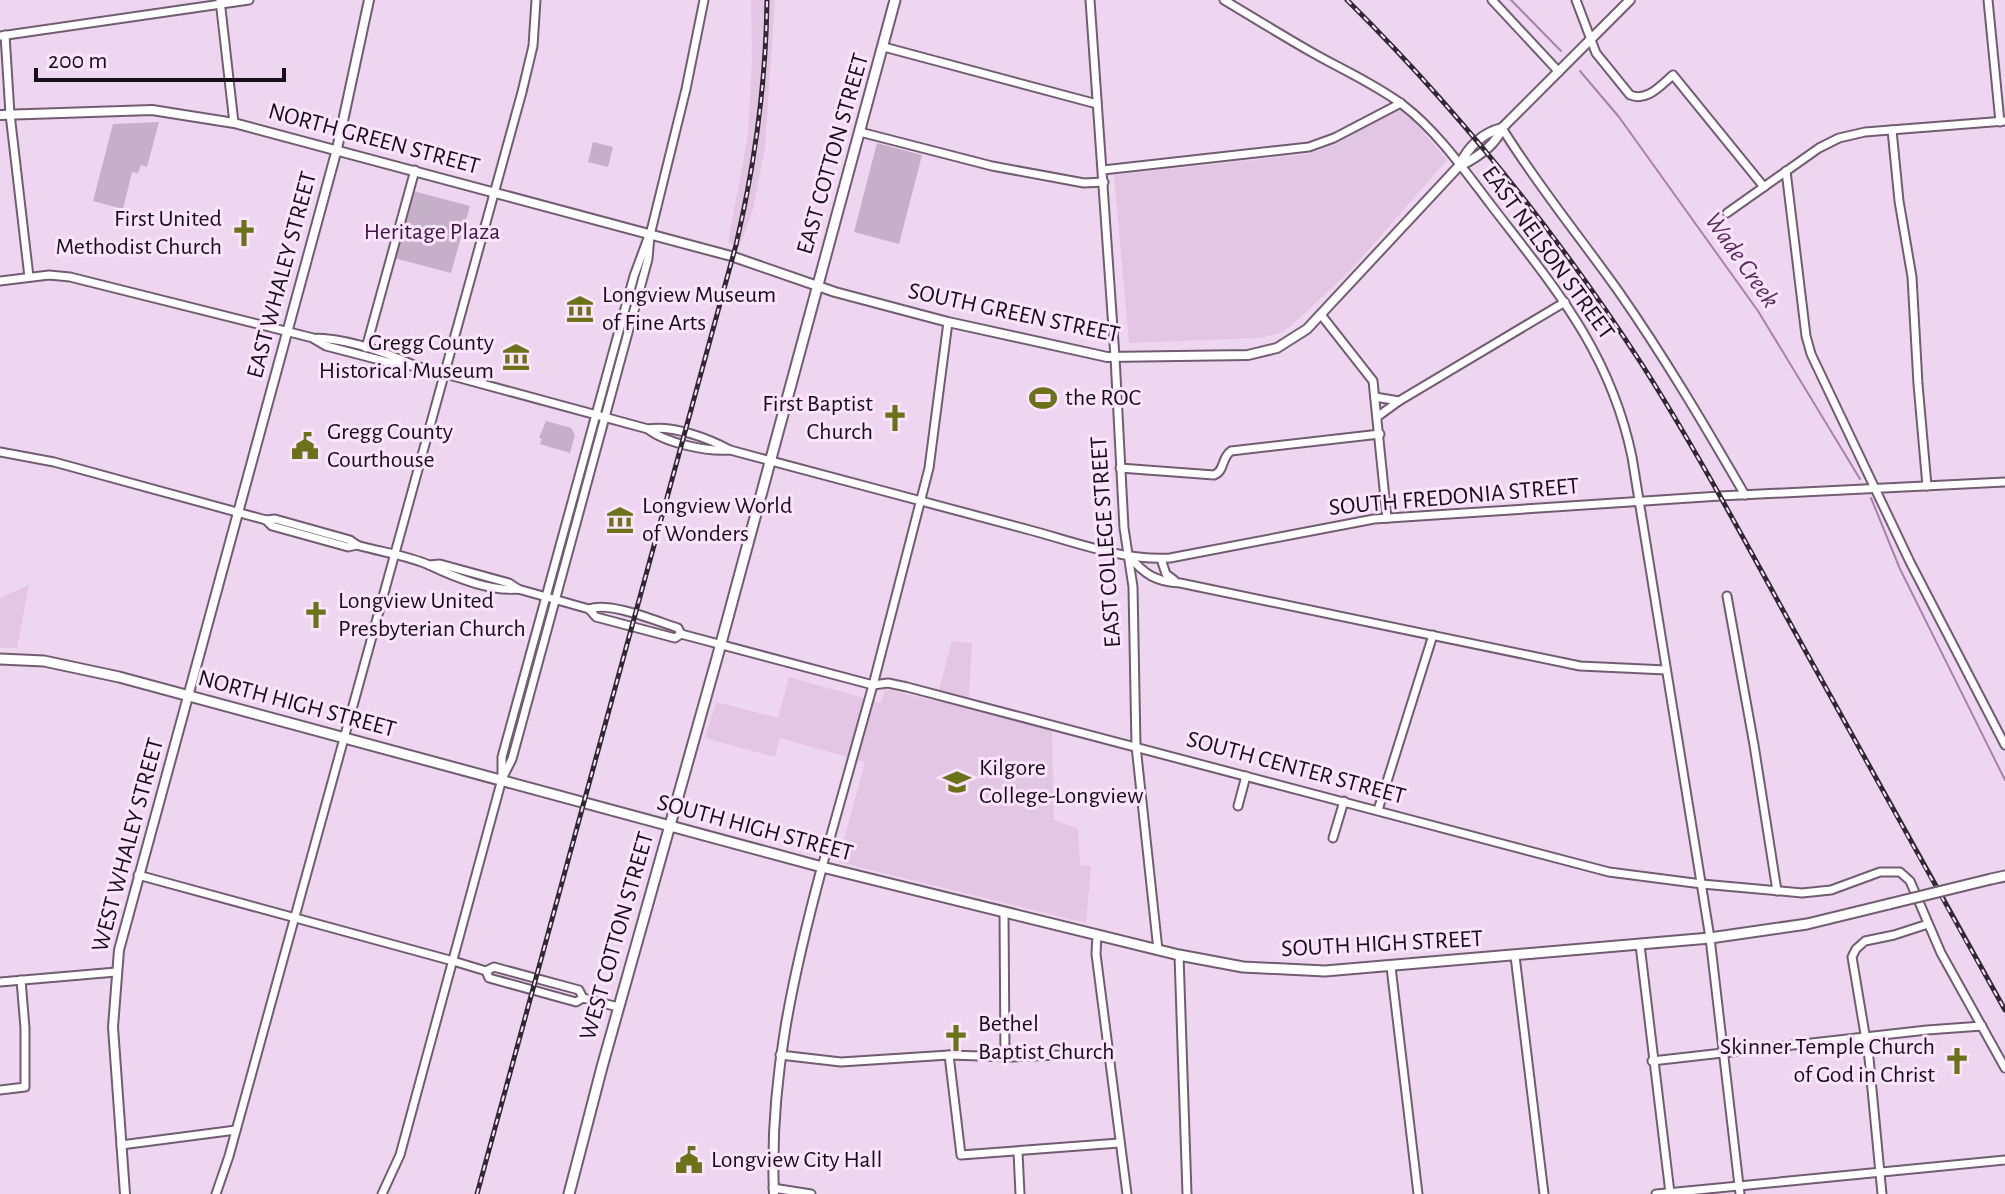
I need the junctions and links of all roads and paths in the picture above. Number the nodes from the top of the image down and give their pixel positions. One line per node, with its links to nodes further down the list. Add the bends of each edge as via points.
1 (249, 0): 12 (street)
2 (369, 0): 25 (street, EAST WHALEY STREET)
3 (536, 0): 32 (street, via 530,60)
4 (704, 0): 34 (street)
5 (895, 0): 15 (main road, EAST COTTON STREET)
6 (1090, 0): 18 (street, EAST COLLEGE STREET)
7 (1224, 0): 17 (street, EAST NELSON STREET)
8 (1492, 0): 16 (street)
9 (1576, 0): 14 (street)
10 (1630, 0): 14 (street, SOUTH GREEN STREET)
11 (1988, 0): 20 (street)
12 (220, 1): 13 (street); 21 (street)
13 (3, 36): 19 (street)
14 (1590, 40): 16 (street, SOUTH GREEN STREET); 31 (street, via 1633,97 1647,96 1673,75)
15 (884, 47): 18 (street); 24 (main road, EAST COTTON STREET)
16 (1559, 72): 22 (street, SOUTH GREEN STREET)
17 (1401, 103): 26 (street, EAST NELSON STREET); 28 (street, via 1309,147)
18 (1097, 104): 28 (street, EAST COLLEGE STREET)
19 (5, 114): 21 (street, NORTH GREEN STREET, via 160,110); 36 (street)
20 (2003, 122): 23 (street)
21 (234, 123): 25 (street, NORTH GREEN STREET)
22 (1502, 128): 26 (street, SOUTH GREEN STREET, via 1466,151); 60 (street, via 1657,349)
23 (1892, 130): 29 (street, via 1839,138); 58 (street, via 1912,277)
24 (860, 132): 30 (street, via 992,166); 38 (main road, EAST COTTON STREET)
25 (337, 149): 27 (street, NORTH GREEN STREET); 42 (street, EAST WHALEY STREET)
26 (1459, 166): 39 (street, EAST NELSON STREET); 40 (street, SOUTH GREEN STREET)
27 (415, 170): 32 (street, NORTH GREEN STREET); 44 (street)
28 (1103, 170): 30 (street, EAST COLLEGE STREET)
29 (1786, 171): 31 (street); 59 (street, via 1807,342)
30 (1104, 182): 45 (street, EAST COLLEGE STREET)
31 (1764, 187): 33 (street)
32 (494, 192): 34 (street, NORTH GREEN STREET); 47 (street)
33 (1727, 213)
34 (650, 235): 35 (street, NORTH GREEN STREET); 50 (street, via 639,257); 51 (street)
35 (731, 256): 38 (street, SOUTH GREEN STREET)
36 (29, 277): 37 (street); 42 (street, via 70,277)
37 (0, 281)
38 (816, 286): 41 (street, SOUTH GREEN STREET); 55 (main road, EAST COTTON STREET)
39 (1565, 302): 49 (street); 62 (street, EAST NELSON STREET, via 1617,399)
40 (1322, 316): 45 (street, SOUTH GREEN STREET, via 1286,344 1258,353); 48 (street, via 1369,374)
41 (948, 322): 45 (street, SOUTH GREEN STREET); 61 (street)
42 (287, 332): 43 (street); 63 (street, EAST WHALEY STREET)
43 (313, 338): 44 (street); 46 (street, via 326,346)
44 (366, 348): 46 (street)
45 (1115, 357): 56 (street, EAST COLLEGE STREET)
46 (416, 366): 47 (street, SOUTH FREDONIA STREET)
47 (442, 373): 50 (street, SOUTH FREDONIA STREET); 65 (street)
48 (1375, 397): 49 (street); 52 (street)
49 (1399, 401): 52 (street)
50 (596, 415): 51 (street, SOUTH FREDONIA STREET); 70 (street)
51 (605, 417): 55 (street, SOUTH FREDONIA STREET, via 657,436); 71 (street)
52 (1377, 417): 53 (street)
53 (1380, 434): 56 (street, via 1231,451 1214,475); 64 (street)
54 (0, 452): 63 (street)
55 (770, 460): 61 (street, SOUTH FREDONIA STREET); 75 (main road, EAST COTTON STREET)
56 (1120, 468): 66 (street, EAST COLLEGE STREET)
57 (2005, 482): 58 (street, SOUTH FREDONIA STREET)
58 (1927, 486): 59 (street, SOUTH FREDONIA STREET)
59 (1877, 489): 60 (street, SOUTH FREDONIA STREET); 81 (street)
60 (1745, 495): 62 (street, SOUTH FREDONIA STREET)
61 (921, 502): 66 (street, SOUTH FREDONIA STREET); 78 (street)
62 (1639, 502): 64 (street, SOUTH FREDONIA STREET); 77 (street, EAST NELSON STREET)
63 (238, 513): 65 (street, via 348,547); 79 (street, WEST WHALEY STREET)
64 (1387, 518): 67 (street, SOUTH FREDONIA STREET)
65 (394, 555): 70 (street); 80 (street)
66 (1128, 555): 67 (street, SOUTH FREDONIA STREET); 68 (street, via 1148,576); 82 (street, EAST COLLEGE STREET)
67 (1161, 559): 68 (street, via 1166,574)
68 (1180, 583): 74 (street)
69 (1727, 596): 95 (street)
70 (546, 597): 71 (street); 84 (street, via 502,757)
71 (555, 599): 72 (street); 84 (street)
72 (589, 609): 73 (street, SOUTH CENTER STREET, via 596,617 675,638); 73 (street, SOUTH CENTER STREET, via 599,605 678,628)
73 (681, 634): 75 (street, SOUTH CENTER STREET)
74 (1433, 635): 77 (street, via 1580,666); 88 (street)
75 (721, 643): 78 (street, SOUTH CENTER STREET); 89 (main road, WEST COTTON STREET)
76 (0, 659): 79 (main road, NORTH HIGH STREET, via 44,661)
77 (1666, 670): 94 (street, EAST NELSON STREET)
78 (873, 685): 82 (street, SOUTH CENTER STREET, via 888,683); 91 (street)
79 (189, 696): 80 (main road, NORTH HIGH STREET); 92 (street, WEST WHALEY STREET)
80 (343, 737): 84 (main road, NORTH HIGH STREET); 97 (street)
81 (2005, 745)
82 (1136, 746): 83 (street, SOUTH CENTER STREET); 102 (street, EAST COLLEGE STREET)
83 (1246, 776): 85 (street, SOUTH CENTER STREET); 87 (street)
84 (502, 779): 86 (main road, NORTH HIGH STREET); 105 (street)
85 (1344, 801): 88 (street, SOUTH CENTER STREET); 90 (street)
86 (581, 802): 89 (main road, SOUTH HIGH STREET)
87 (1238, 806)
88 (1378, 810): 94 (street, SOUTH CENTER STREET, via 1609,872)
89 (668, 826): 91 (main road, SOUTH HIGH STREET); 112 (main road, WEST COTTON STREET)
90 (1333, 838)
91 (822, 867): 96 (main road, SOUTH HIGH STREET); 117 (street)
92 (138, 875): 97 (street); 108 (street, WEST WHALEY STREET)
93 (2005, 876): 100 (main road, SOUTH HIGH STREET, bridge, via 1807,924)
94 (1702, 884): 95 (street, SOUTH CENTER STREET); 100 (street, EAST NELSON STREET)
95 (1777, 891): 98 (street, SOUTH CENTER STREET, via 1821,891 1892,871 1904,874 1913,886)
96 (1004, 912): 99 (main road, SOUTH HIGH STREET); 119 (street)
97 (295, 918): 105 (street); 123 (street)
98 (1928, 924): 113 (street); 114 (street, via 1867,940 1853,953)
99 (1097, 935): 102 (main road, SOUTH HIGH STREET); 115 (street)
100 (1710, 938): 101 (main road, SOUTH HIGH STREET); 116 (street, EAST NELSON STREET)
101 (1640, 945): 104 (main road, SOUTH HIGH STREET); 120 (street)
102 (1158, 950): 103 (main road, SOUTH HIGH STREET)
103 (1179, 955): 106 (main road, SOUTH HIGH STREET, via 1276,970); 139 (street)
104 (1515, 956): 106 (main road, SOUTH HIGH STREET); 141 (street)
105 (453, 961): 107 (street); 134 (street, via 400,1155)
106 (1391, 967): 140 (street)
107 (486, 971): 111 (street, via 489,978 533,991 576,1002); 111 (street, via 494,967 536,978 579,990)
108 (116, 972): 109 (street); 125 (street, WEST WHALEY STREET, via 113,1027)
109 (21, 980): 110 (street); 122 (street, via 25,1087)
110 (0, 982)
111 (583, 998): 112 (street)
112 (618, 1007): 135 (main road, WEST COTTON STREET)
113 (1982, 1026): 114 (street); 121 (street)
114 (1863, 1037): 116 (street); 128 (street)
115 (1108, 1053): 119 (street); 124 (street)
116 (1724, 1054): 120 (street); 129 (street, EAST NELSON STREET)
117 (780, 1055): 118 (street, via 835,1062); 130 (street)
118 (949, 1055): 119 (street); 126 (street, via 960,1155)
119 (1005, 1057)
120 (1652, 1061): 131 (street)
121 (2005, 1068)
122 (0, 1090)
123 (236, 1130): 125 (street); 133 (street)
124 (1119, 1143): 126 (street); 138 (street)
125 (121, 1145): 132 (street, WEST WHALEY STREET)
126 (1018, 1152): 137 (street)
127 (2005, 1160): 128 (street)
128 (1880, 1172): 129 (street); 143 (street)
129 (1739, 1190): 131 (street)
130 (774, 1191): 136 (street)
131 (1670, 1193): 142 (street)
132 (125, 1194)
133 (216, 1194)
134 (382, 1194)
135 (569, 1194)
136 (811, 1194)
137 (1020, 1194)
138 (1127, 1194)
139 (1187, 1194)
140 (1418, 1194)
141 (1544, 1194)
142 (1656, 1194)
143 (1882, 1194)

